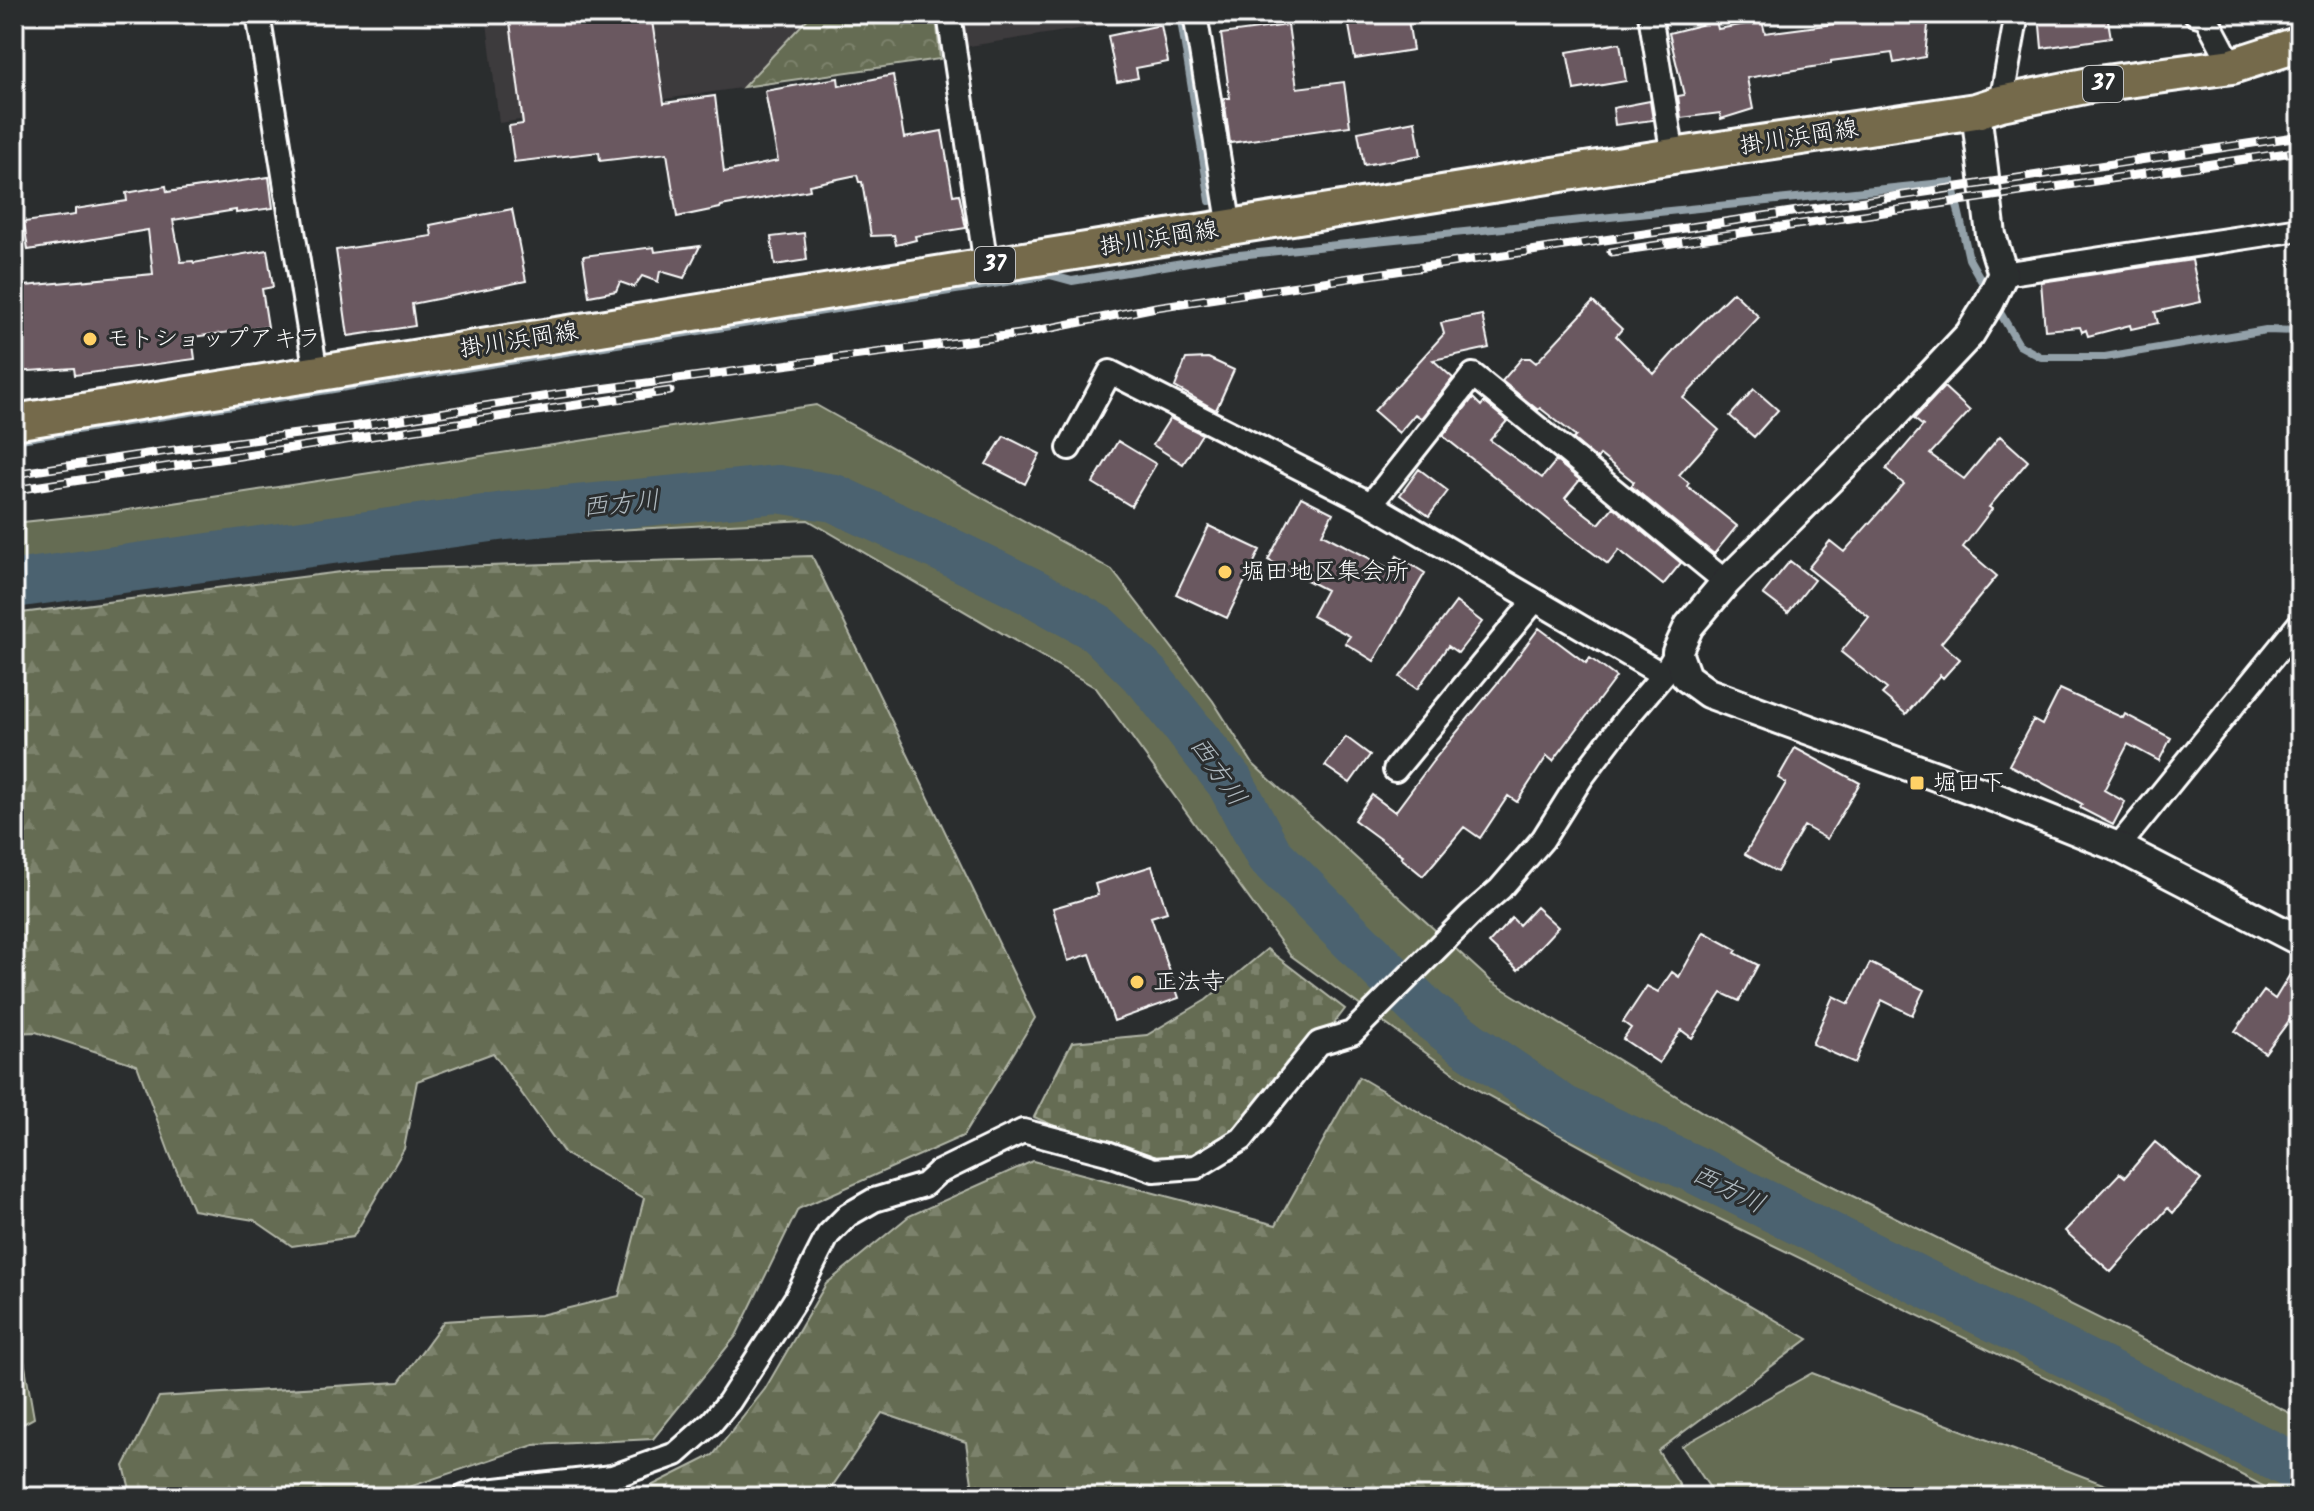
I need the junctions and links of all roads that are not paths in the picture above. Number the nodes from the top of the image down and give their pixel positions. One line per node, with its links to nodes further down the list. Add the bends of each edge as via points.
1 (258, 14): 15 (street)
2 (949, 14): 13 (street)
3 (1195, 14): 11 (street)
4 (1650, 14): 10 (street)
5 (2017, 14): 9 (street)
6 (2196, 14): 8 (street, via 2206,17)
7 (2300, 44): 8 (main road, 掛川浜岡線 / 37)
8 (2232, 66): 9 (main road, 掛川浜岡線 / 37, via 2090,85)
9 (1988, 107): 10 (main road, 掛川浜岡線 / 37); 14 (street, via 1991,235)
10 (1673, 156): 11 (main road, 掛川浜岡線 / 37)
11 (1230, 228): 13 (main road, 掛川浜岡線 / 37)
12 (2300, 229): 14 (street)
13 (986, 266): 15 (main road, 掛川浜岡線 / 37)
14 (2003, 274): 19 (street, via 1970,334)
15 (316, 373): 16 (main road, 掛川浜岡線 / 37)
16 (14, 422)
17 (1069, 448): 18 (street, via 1110,372)
18 (1371, 504): 19 (street, via 1473,375); 20 (street)
19 (1726, 582): 22 (street, via 1689,626)
20 (1535, 600): 22 (street); 23 (street)
21 (2300, 623): 24 (street)
22 (1670, 664): 24 (street, via 1708,693); 26 (street, via 1582,777 1543,839 1500,889 1352,1033 1319,1043 1242,1139 1196,1167 1154,1170 1023,1131 937,1173 924,1185 874,1200 848,1215 828,1235 796,1298 729,1402 676,1454 612,1477)
23 (1395, 770)
24 (2118, 847): 25 (street)
25 (2300, 941)
26 (464, 1497)

